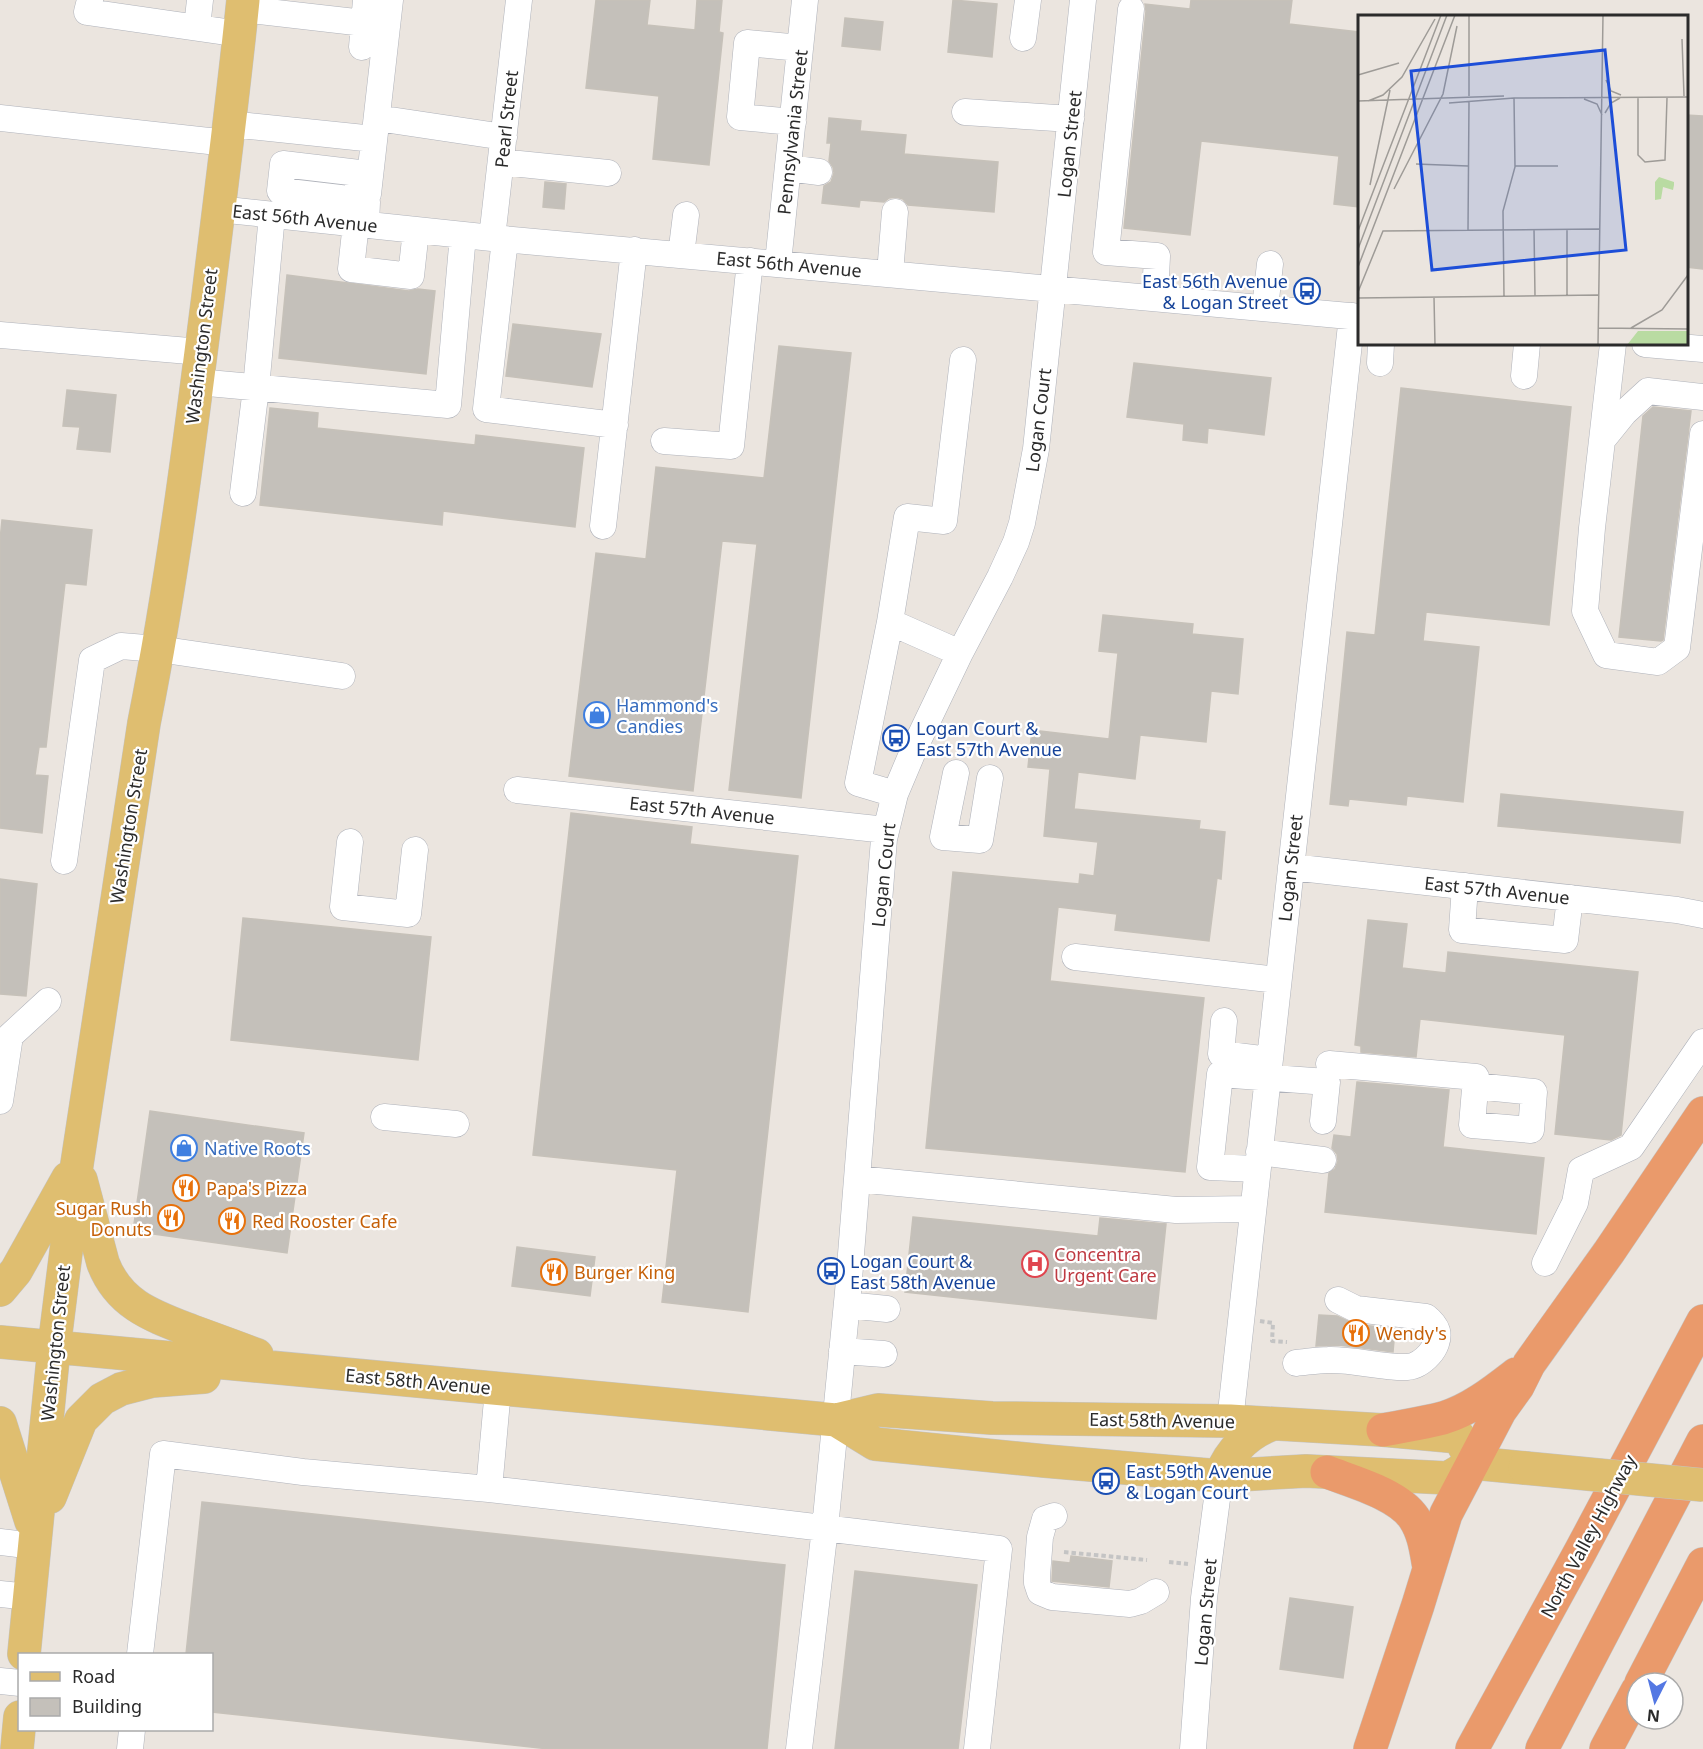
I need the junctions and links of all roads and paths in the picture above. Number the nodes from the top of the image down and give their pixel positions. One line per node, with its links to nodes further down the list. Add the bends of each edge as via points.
1 (90, 0): 11 (street, via 87,12)
2 (200, 0): 11 (street)
3 (390, 0): 18 (street)
4 (519, 0): 20 (street, Pearl Street)
5 (805, 0): 13 (street, Pennsylvania Street)
6 (1028, 0): 12 (street)
7 (1083, 0): 16 (street, Logan Street)
8 (1131, 9): 39 (street, via 1106,252 1157,256)
9 (242, 14): 10 (street); 11 (street); 19 (main road, Washington Street)
10 (364, 24)
11 (197, 27)
12 (1023, 38)
13 (800, 48): 17 (street, Pennsylvania Street); 17 (street, via 747,43 740,117)
14 (965, 112): 16 (street)
15 (0, 118): 19 (street)
16 (1071, 119): 38 (street, Logan Street)
17 (793, 122): 21 (street, Pennsylvania Street)
18 (376, 128): 19 (street); 20 (street); 25 (street)
19 (229, 134): 24 (main road, Washington Street)
20 (502, 149): 23 (street); 31 (street, Pearl Street)
21 (788, 168): 22 (street); 35 (street, Pennsylvania Street)
22 (819, 172)
23 (608, 173)
24 (218, 209): 27 (street, East 56th Avenue); 48 (main road, Washington Street)
25 (362, 212): 27 (street, East 56th Avenue); 29 (street, East 56th Avenue); 29 (street, via 351,269 411,276)
26 (895, 212): 37 (street)
27 (272, 215): 50 (street)
28 (686, 215): 33 (street)
29 (416, 230): 30 (street, East 56th Avenue)
30 (463, 235): 31 (street, East 56th Avenue); 50 (street, via 448,405)
31 (499, 238): 32 (street, East 56th Avenue); 52 (street, Pearl Street, via 486,409)
32 (634, 250): 33 (street, East 56th Avenue); 52 (street)
33 (681, 255): 34 (street, East 56th Avenue)
34 (750, 261): 35 (street, East 56th Avenue); 55 (street, via 731,446)
35 (778, 263): 37 (street, East 56th Avenue)
36 (1270, 264): 40 (street)
37 (890, 273): 38 (street, East 56th Avenue)
38 (1054, 288): 39 (street, East 56th Avenue); 60 (street, Logan Court, via 1036,449 1022,524 1000,577)
39 (1155, 297): 40 (street, East 56th Avenue)
40 (1265, 308): 41 (street, East 56th Avenue)
41 (1356, 316): 70 (street, Logan Street)
42 (0, 335): 48 (street)
43 (1527, 345): 49 (street)
44 (1612, 345): 54 (street)
45 (1657, 345): 46 (street)
46 (1703, 349)
47 (963, 360): 58 (street, via 944,521 907,517)
48 (199, 367): 50 (street); 59 (main road, Washington Street, via 177,542)
49 (1524, 376)
50 (256, 388): 56 (street)
51 (1703, 397): 54 (street, via 1648,391 1624,412)
52 (615, 425): 57 (street)
53 (1703, 434): 54 (street, via 1677,648 1658,662 1606,655 1585,611)
54 (1602, 440)
55 (664, 441)
56 (243, 493)
57 (603, 526)
58 (890, 622): 60 (street); 65 (street, via 858,783)
59 (158, 649): 61 (street); 69 (street, via 122,646 92,660); 90 (main road, Washington Street)
60 (960, 653): 65 (street, Logan Court)
61 (342, 676)
62 (956, 773): 63 (street, via 943,837 980,840)
63 (990, 778)
64 (517, 790): 66 (street, East 57th Avenue)
65 (896, 794): 66 (street, Logan Court)
66 (886, 830): 91 (street, Logan Court)
67 (350, 842): 68 (street, via 343,907 408,914)
68 (415, 850)
69 (64, 861)
70 (1291, 867): 71 (street, East 57th Avenue); 75 (street, Logan Street)
71 (1466, 886): 72 (street, East 57th Avenue); 72 (street, via 1462,930 1565,940)
72 (1570, 898): 73 (street, East 57th Avenue)
73 (1703, 915)
74 (1075, 957): 75 (street)
75 (1278, 980): 81 (street, Logan Street)
76 (48, 1001): 78 (street)
77 (1224, 1021): 81 (street, via 1221,1054)
78 (8, 1029): 83 (street)
79 (1703, 1042): 93 (street, via 1631,1148 1581,1170 1575,1203)
80 (1329, 1064): 81 (street); 82 (street, via 1476,1077); 86 (street)
81 (1268, 1069): 89 (street, Logan Street); 89 (street, via 1220,1074 1210,1167)
82 (1475, 1086)
83 (0, 1101)
84 (1703, 1113): 105 (highway)
85 (384, 1117): 87 (street)
86 (1323, 1121)
87 (456, 1124)
88 (1323, 1160): 89 (street)
89 (1258, 1161): 92 (street, Logan Street)
90 (77, 1164): 94 (main road, via 16,1271); 101 (main road, Washington Street); 106 (main road, via 108,1275 117,1290 154,1317)
91 (857, 1179): 92 (street, via 1176,1210); 96 (street, Logan Court)
92 (1253, 1209): 109 (street, Logan Street)
93 (1545, 1263)
94 (0, 1290)
95 (1338, 1300): 103 (street, via 1356,1309 1426,1317 1438,1333 1437,1343 1421,1362 1408,1367)
96 (847, 1305): 97 (street); 102 (street, Logan Court)
97 (887, 1309)
98 (1260, 1321): 103 (path, via 1273,1323 1272,1341)
99 (1703, 1321): 143 (highway, North Valley Highway)
100 (0, 1342): 101 (main road, East 58th Avenue)
101 (54, 1348): 106 (main road, East 58th Avenue); 121 (main road, Washington Street)
102 (842, 1351): 104 (street); 108 (street, Logan Court)
103 (1293, 1353)
104 (884, 1354)
105 (1529, 1364): 112 (highway, via 1456,1413); 114 (highway)
106 (297, 1370): 107 (main road, East 58th Avenue); 121 (main road, via 152,1382 121,1389 102,1399 81,1420)
107 (498, 1389): 108 (main road, East 58th Avenue); 118 (street)
108 (836, 1420): 109 (main road, East 58th Avenue, via 878,1410 992,1418); 116 (main road, East 58th Avenue, via 875,1444); 120 (street, Logan Court)
109 (1230, 1421): 111 (main road, East 58th Avenue)
110 (0, 1423): 121 (main road)
111 (1273, 1424): 112 (main road, East 58th Avenue); 116 (main road, via 1253,1433 1238,1446)
112 (1383, 1430): 114 (main road, East 58th Avenue, via 1460,1437)
113 (1703, 1441): 144 (highway)
114 (1473, 1463): 115 (main road, East 58th Avenue, via 1448,1479); 117 (main road, bridge); 128 (highway, via 1446,1514)
115 (1327, 1472): 116 (main road, East 58th Avenue); 128 (highway, via 1390,1497 1409,1511 1423,1537)
116 (1220, 1476): 141 (street, Logan Street, via 1204,1598)
117 (1703, 1485)
118 (489, 1489): 120 (street); 132 (street, via 163,1454)
119 (1054, 1516): 129 (street, via 1045,1519 1041,1527 1037,1576 1040,1592 1052,1597 1130,1604)
120 (825, 1528): 139 (street, Logan Court); 140 (street, via 999,1549)
121 (35, 1540): 122 (street); 130 (main road, Washington Street)
122 (0, 1542)
123 (1064, 1552): 124 (path)
124 (1147, 1560)
125 (1170, 1562): 126 (path)
126 (1189, 1564)
127 (1703, 1564): 133 (highway)
128 (1429, 1570): 142 (highway)
129 (1156, 1592)
130 (15, 1596): 131 (main road, Washington Street)
131 (24, 1653)
132 (140, 1653)
133 (1647, 1671)
134 (0, 1681): 135 (street)
135 (18, 1683)
136 (1625, 1713): 145 (highway)
137 (132, 1731): 138 (street)
138 (130, 1749)
139 (799, 1749)
140 (977, 1749)
141 (1193, 1749)
142 (1370, 1749)
143 (1472, 1749)
144 (1542, 1749)
145 (1606, 1749)

